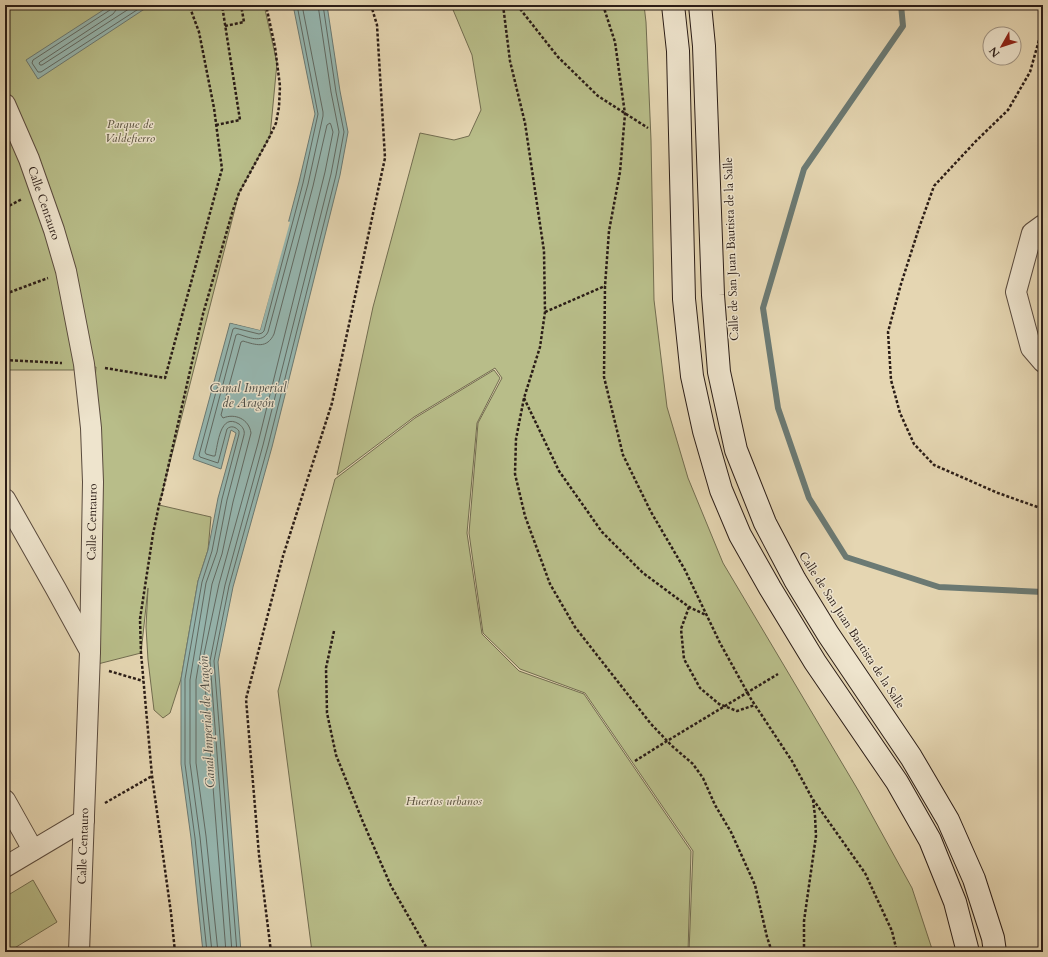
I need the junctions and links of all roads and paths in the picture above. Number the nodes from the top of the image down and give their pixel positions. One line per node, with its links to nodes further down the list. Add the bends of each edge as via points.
1 (189, 5): 15 (path, via 199,32)
2 (222, 5): 11 (path)
3 (241, 5): 11 (path, via 244,22)
4 (266, 5): 35 (path, via 280,86 279,107 270,136 239,193 202,322 153,534 140,619)
5 (371, 5): 49 (path, via 378,25 385,158 332,403 283,556 246,699 259,855)
6 (503, 5): 21 (path, via 510,61 525,122 544,251)
7 (517, 5): 14 (path, via 558,56 598,96)
8 (603, 5): 14 (path, via 615,42)
9 (673, 5): 54 (main road, via 678,51 684,299 692,376 704,431 722,490 740,535 770,588 816,662 897,782 930,840 955,902)
10 (700, 5): 55 (main road, Calle de San Juan Bautista de la Salle, via 704,46 713,295 719,372 736,450 765,524 796,580 948,820 974,879)
11 (225, 26): 15 (path, via 240,120)
12 (1043, 26): 27 (path, via 1030,72 1008,110 934,186 901,284 888,332 891,380 900,412 914,444 934,465 998,493)
13 (5, 104): 18 (street, Calle Centauro, via 29,159)
14 (625, 114): 16 (path); 19 (path, via 620,172 609,231)
15 (216, 126): 24 (path, via 222,169 165,378)
16 (648, 128)
17 (1043, 225): 23 (street, via 1032,233 1016,292 1030,348)
18 (66, 271): 20 (path); 24 (street, Calle Centauro)
19 (605, 286): 21 (path); 31 (path, via 604,377 623,455 651,512 685,570)
20 (5, 294)
21 (545, 312): 25 (path, via 540,347)
22 (5, 360): 24 (path)
23 (1043, 362)
24 (84, 364): 29 (street, Calle Centauro, via 93,482)
25 (524, 398): 30 (path, via 559,471 602,532 643,573); 39 (path, via 516,439 515,474 525,516 550,584 575,627)
26 (5, 499): 28 (street)
27 (1043, 509)
28 (56, 589): 29 (street, via 78,602); 33 (street)
29 (91, 604): 33 (street, Calle Centauro)
30 (689, 607): 31 (path); 38 (path, via 681,628 684,659 700,688)
31 (706, 615): 36 (path)
32 (334, 631): 50 (path, via 326,668 326,683 327,713 336,755 391,886)
33 (90, 659): 35 (path); 44 (street, Calle Centauro)
34 (778, 674): 36 (path)
35 (143, 680): 41 (path)
36 (747, 693): 37 (path); 38 (path)
37 (755, 705): 38 (path, via 737,711); 42 (path, via 792,761)
38 (724, 706): 39 (path)
39 (667, 740): 40 (path); 51 (path, via 693,764 703,778 715,806 731,832 754,885)
40 (635, 762)
41 (152, 776): 44 (path); 48 (path)
42 (812, 798): 52 (path, via 816,836 804,921); 53 (path, via 865,872 892,931)
43 (5, 800): 45 (street)
44 (84, 812): 45 (street); 47 (street, Calle Centauro)
45 (33, 850): 46 (street)
46 (5, 867)
47 (79, 952)
48 (175, 952)
49 (271, 952)
50 (429, 952)
51 (772, 952)
52 (804, 952)
53 (897, 952)
54 (968, 952)
55 (995, 952)

